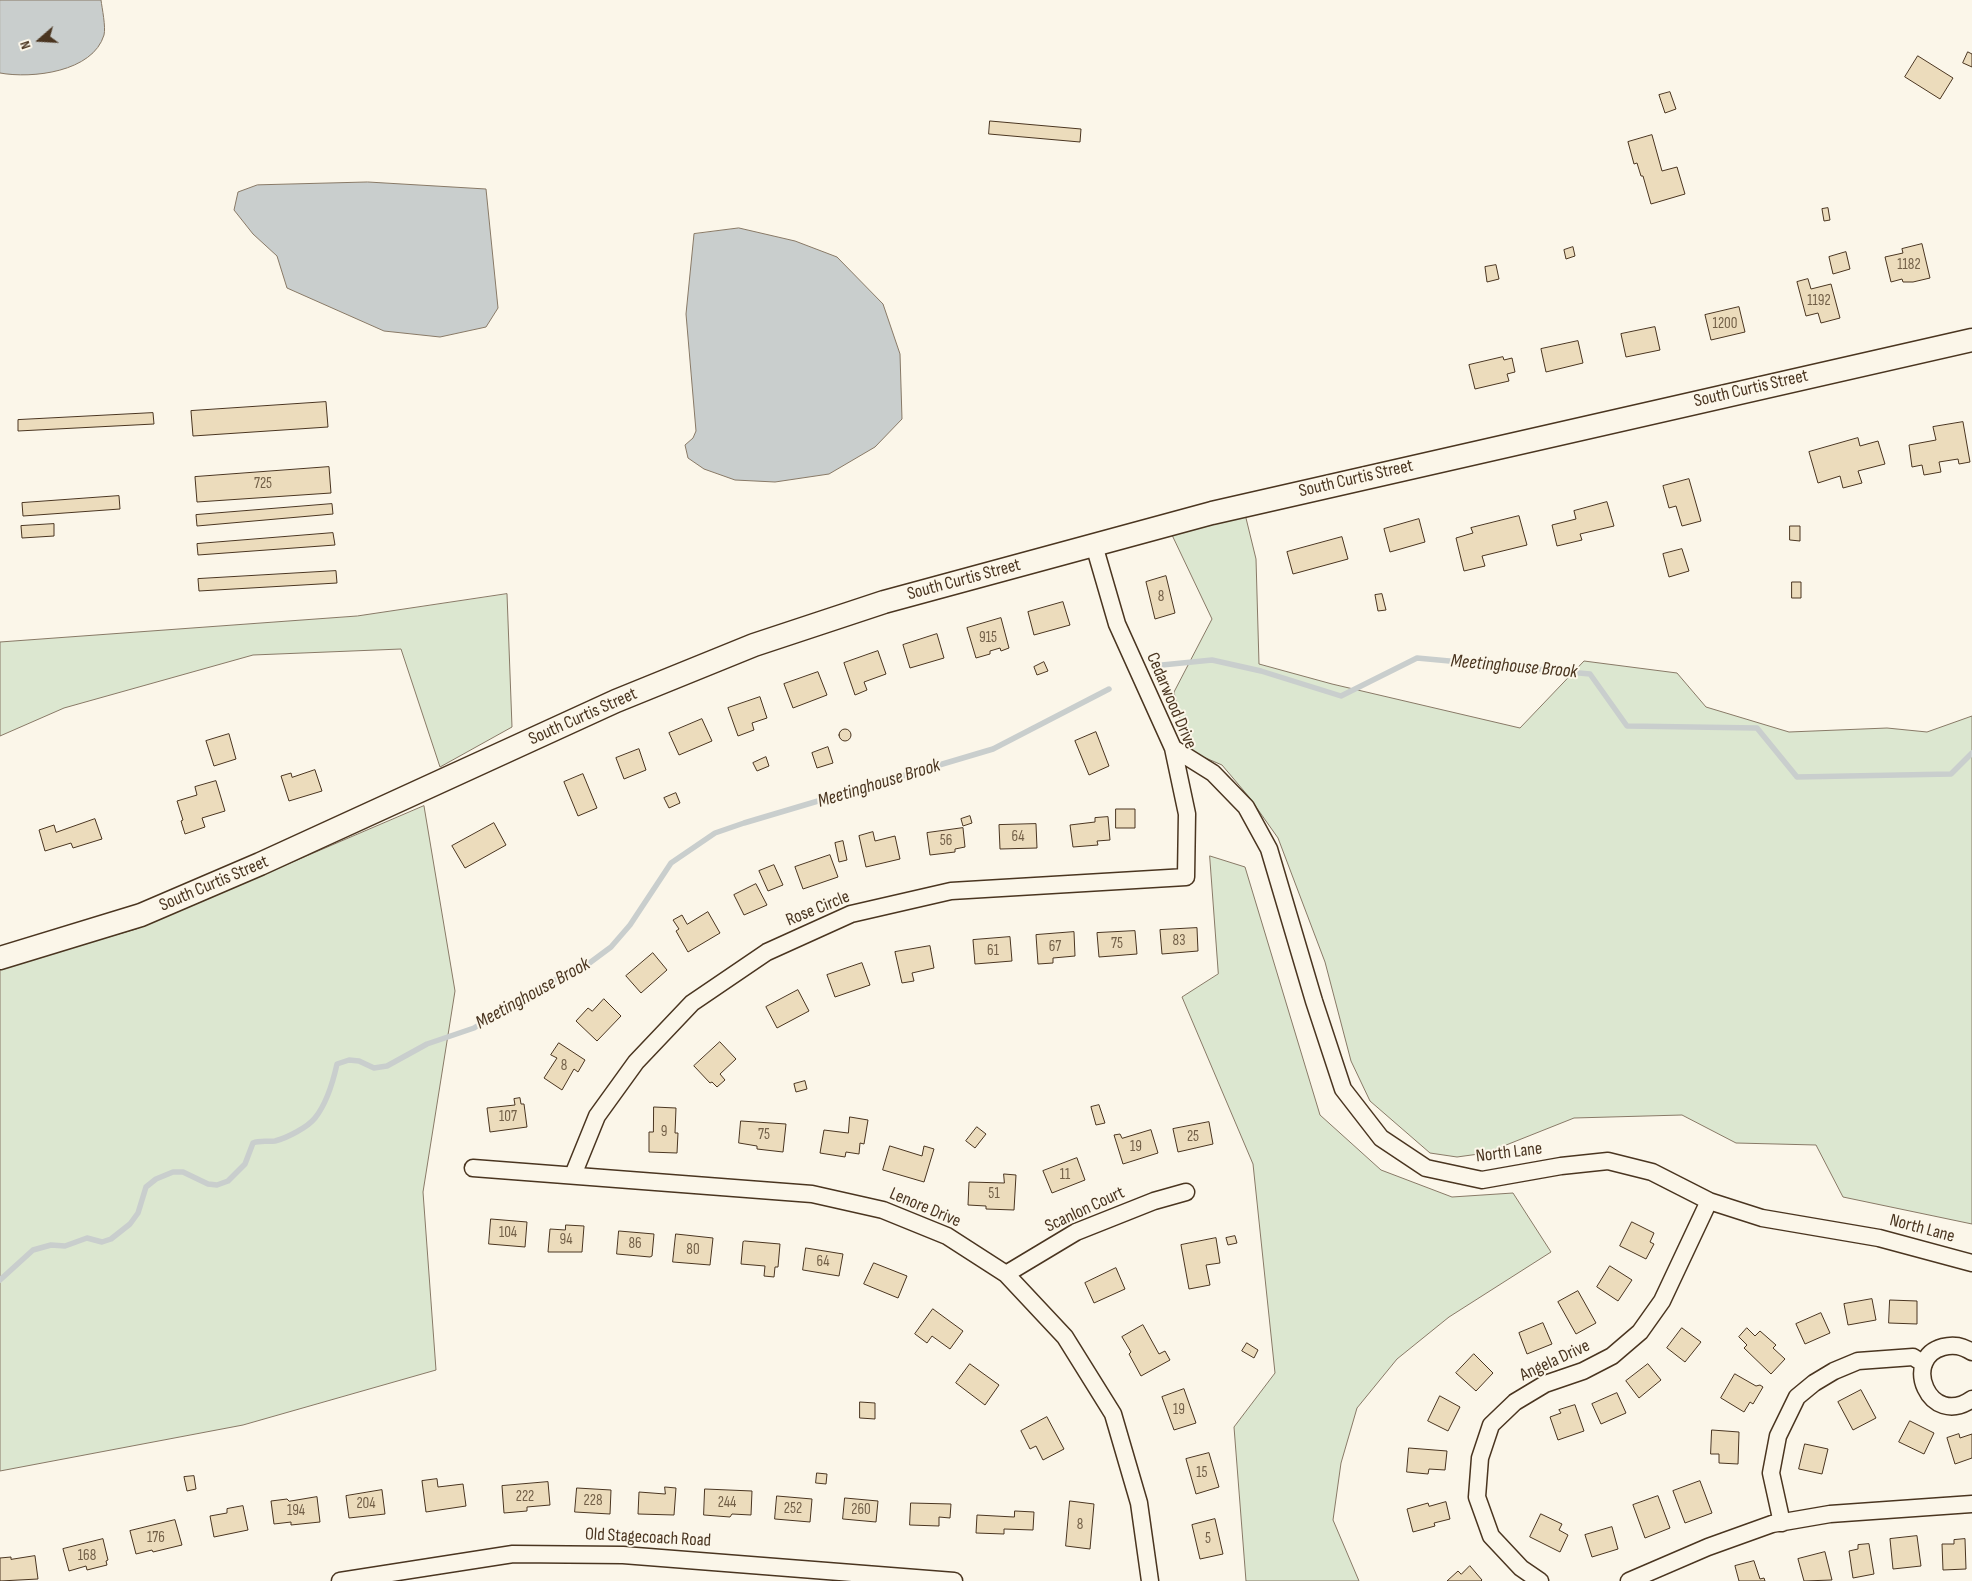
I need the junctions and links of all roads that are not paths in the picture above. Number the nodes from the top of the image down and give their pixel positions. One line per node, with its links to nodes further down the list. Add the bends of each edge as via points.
1 (1972, 340): 2 (street, South Curtis Street, via 1212,512)
2 (1094, 545): 3 (street, Cedarwood Drive, via 1117,624); 5 (street, South Curtis Street, via 884,602 754,646 616,701 141,915)
3 (1173, 748): 4 (street, Cedarwood Drive, via 1186,814); 9 (street, North Lane, via 1213,773 1246,807 1269,849 1343,1090 1380,1138 1426,1168 1482,1180 1608,1161 1652,1172)
4 (1186, 876): 7 (street, Rose Circle, via 951,891 851,914 767,952 692,1003 636,1062 597,1116)
5 (0, 958)
6 (473, 1168): 7 (street, Lenore Drive)
7 (573, 1175): 11 (street, Lenore Drive, via 812,1194 883,1210 947,1236)
8 (1186, 1192): 11 (street, Scanlon Court, via 1076,1232)
9 (1708, 1201): 10 (street, North Lane, via 1762,1218 1879,1238); 20 (street, Angela Drive, via 1662,1301 1640,1332 1612,1356 1583,1371 1545,1384 1515,1402 1491,1425 1480,1458 1477,1497 1492,1536 1521,1568)
10 (1972, 1263)
11 (1006, 1274): 19 (street, Lenore Drive, via 1065,1337 1113,1414 1139,1503)
12 (1972, 1352): 13 (street, via 1952,1344 1930,1354)
13 (1924, 1364): 14 (street, via 1924,1388 1931,1398 1953,1407); 16 (street, via 1913,1357 1858,1361 1814,1383 1798,1397 1778,1436 1771,1472)
14 (1972, 1399)
15 (1972, 1504): 16 (street, via 1830,1514)
16 (1782, 1523): 21 (street, via 1708,1547)
17 (340, 1581): 18 (street, Old Stagecoach Road, via 513,1554 622,1554)
18 (954, 1581)
19 (1150, 1581)
20 (1540, 1581)
21 (1629, 1581)

